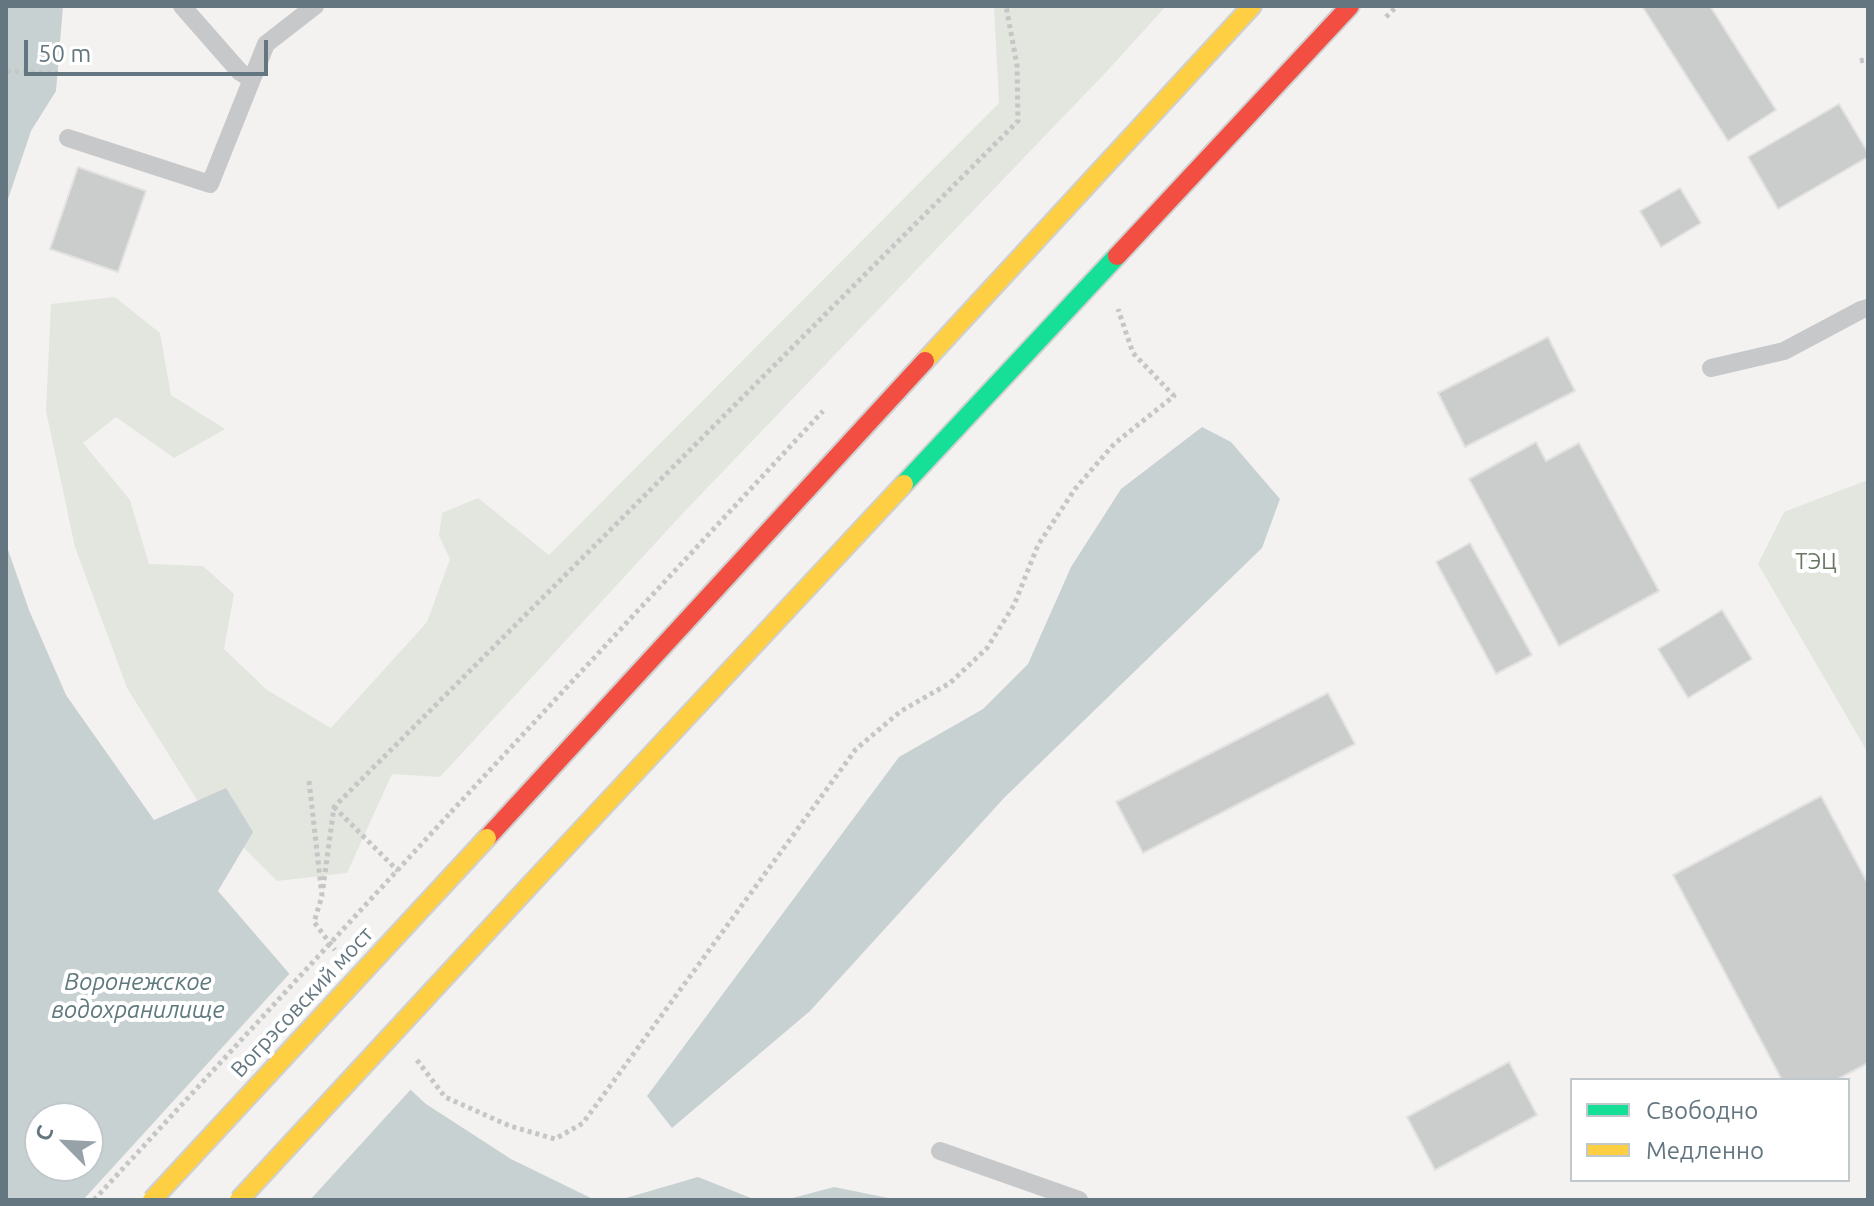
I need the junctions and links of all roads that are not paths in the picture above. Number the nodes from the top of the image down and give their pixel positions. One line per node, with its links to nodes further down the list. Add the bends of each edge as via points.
1 (182, 6): 5 (lane)
2 (315, 6): 5 (lane, via 266,44)
3 (1252, 6): 10 (highway, Вогрэсовский мост, bridge)
4 (1350, 6): 11 (highway, bridge)
5 (251, 79): 6 (lane, via 210,184)
6 (68, 138)
7 (1868, 308): 8 (lane, via 1784,351)
8 (1711, 368)
9 (940, 1151): 12 (lane)
10 (152, 1200)
11 (239, 1200)
12 (1079, 1200)

